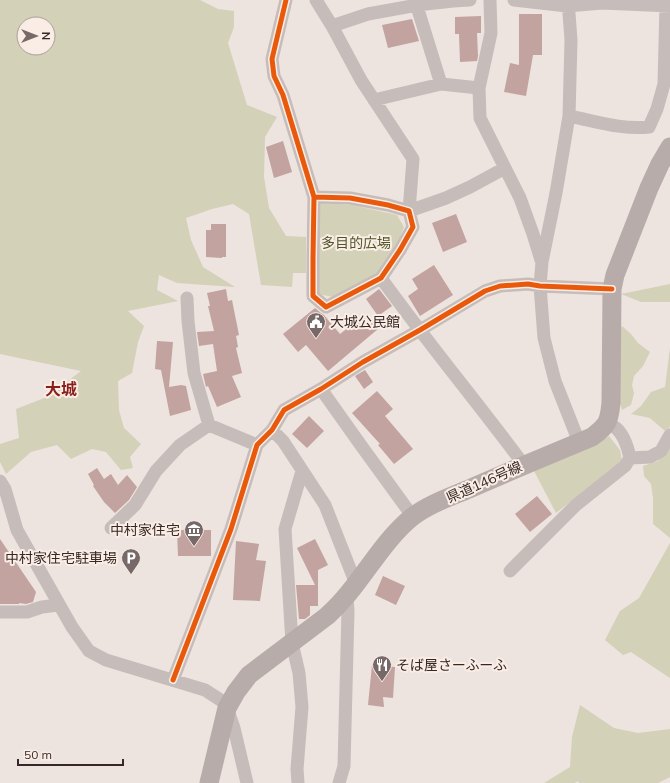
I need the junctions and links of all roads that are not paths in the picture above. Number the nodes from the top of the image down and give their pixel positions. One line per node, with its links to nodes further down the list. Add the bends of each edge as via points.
1 (286, 0): 16 (street, via 272,58 274,76 283,95)
2 (316, 0): 9 (street)
3 (470, 0): 6 (street)
4 (490, 0): 11 (street, via 491,33)
5 (514, 0): 7 (street)
6 (416, 2): 9 (street); 10 (street)
7 (568, 3): 8 (street); 13 (street, via 571,40)
8 (668, 4): 13 (street, via 664,84 649,127 617,126)
9 (332, 26): 12 (street)
10 (441, 84): 11 (street); 12 (street)
11 (479, 88): 15 (street, via 480,118)
12 (374, 100): 17 (street, via 413,159)
13 (569, 116): 18 (street)
14 (670, 147): 21 (main road, via 649,188)
15 (505, 168): 17 (street, via 446,198); 18 (street, via 520,198)
16 (314, 197): 17 (street, via 350,198); 19 (street, via 313,296 326,307)
17 (409, 211): 19 (street, via 413,227)
18 (542, 262): 20 (street)
19 (381, 278): 23 (street)
20 (540, 286): 21 (street); 23 (street, via 500,286 485,291); 29 (street, via 544,338 555,381)
21 (612, 289): 25 (main road, via 611,403)
22 (187, 298): 26 (street, via 194,374)
23 (420, 330): 24 (street); 32 (street)
24 (321, 389): 27 (street, via 284,410); 35 (street)
25 (607, 423): 29 (main road, 県道146号線, via 600,431); 31 (street, via 621,434)
26 (210, 425): 30 (street); 36 (street, via 180,445 156,471 135,506)
27 (272, 430): 30 (street); 33 (street, via 283,441)
28 (670, 435): 31 (street, via 661,451 650,457)
29 (579, 442): 32 (main road, 県道146号線)
30 (257, 445): 42 (street, via 231,528)
31 (630, 458): 37 (street, via 625,466 576,505)
32 (524, 465): 35 (main road, 県道146号線, via 428,507)
33 (302, 471): 38 (street, via 325,505); 41 (street, via 285,529)
34 (0, 481): 39 (street, via 5,489 16,530)
35 (413, 517): 38 (main road, 県道146号線, via 391,536)
36 (111, 528)
37 (510, 571)
38 (351, 590): 41 (main road, 県道146号線, via 327,616); 47 (street, via 348,611 344,766)
39 (58, 605): 40 (street, via 27,612); 42 (street, via 89,651 106,660)
40 (0, 612)
41 (292, 643): 43 (main road, 県道146号線, via 250,675); 46 (street, via 299,672 302,707)
42 (173, 680): 43 (street, via 205,690 222,701)
43 (227, 708): 44 (main road, 県道146号線); 45 (street)
44 (209, 783)
45 (247, 783)
46 (298, 783)
47 (340, 783)

